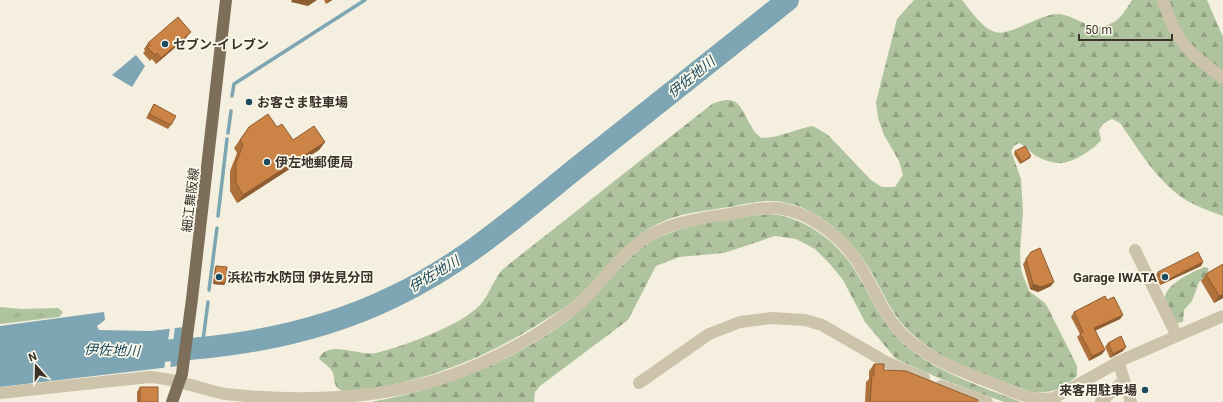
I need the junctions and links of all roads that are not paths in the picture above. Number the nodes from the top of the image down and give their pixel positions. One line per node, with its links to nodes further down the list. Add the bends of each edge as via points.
1 (226, 0): 9 (main road, 細江舞阪線)
2 (1163, 0): 3 (street, via 1170,22 1183,46)
3 (1223, 78)
4 (1135, 250): 6 (street)
5 (1223, 316): 6 (street)
6 (1177, 336): 7 (street)
7 (1117, 362): 8 (street); 9 (street, via 1062,394 1046,400 1029,398 948,366 917,347 899,330 884,310 862,269 838,240 818,224 798,213 768,208 679,223 659,230 636,245 576,306 558,320 479,364 425,384 368,396 311,401 225,394)
8 (1124, 380): 14 (street); 15 (street)
9 (180, 382): 11 (street, via 149,377); 12 (main road, 細江舞阪線)
10 (640, 383): 13 (street, via 709,334 740,322 772,318 822,324 895,366)
11 (0, 392)
12 (172, 402)
13 (987, 402)
14 (1101, 402)
15 (1131, 402)

